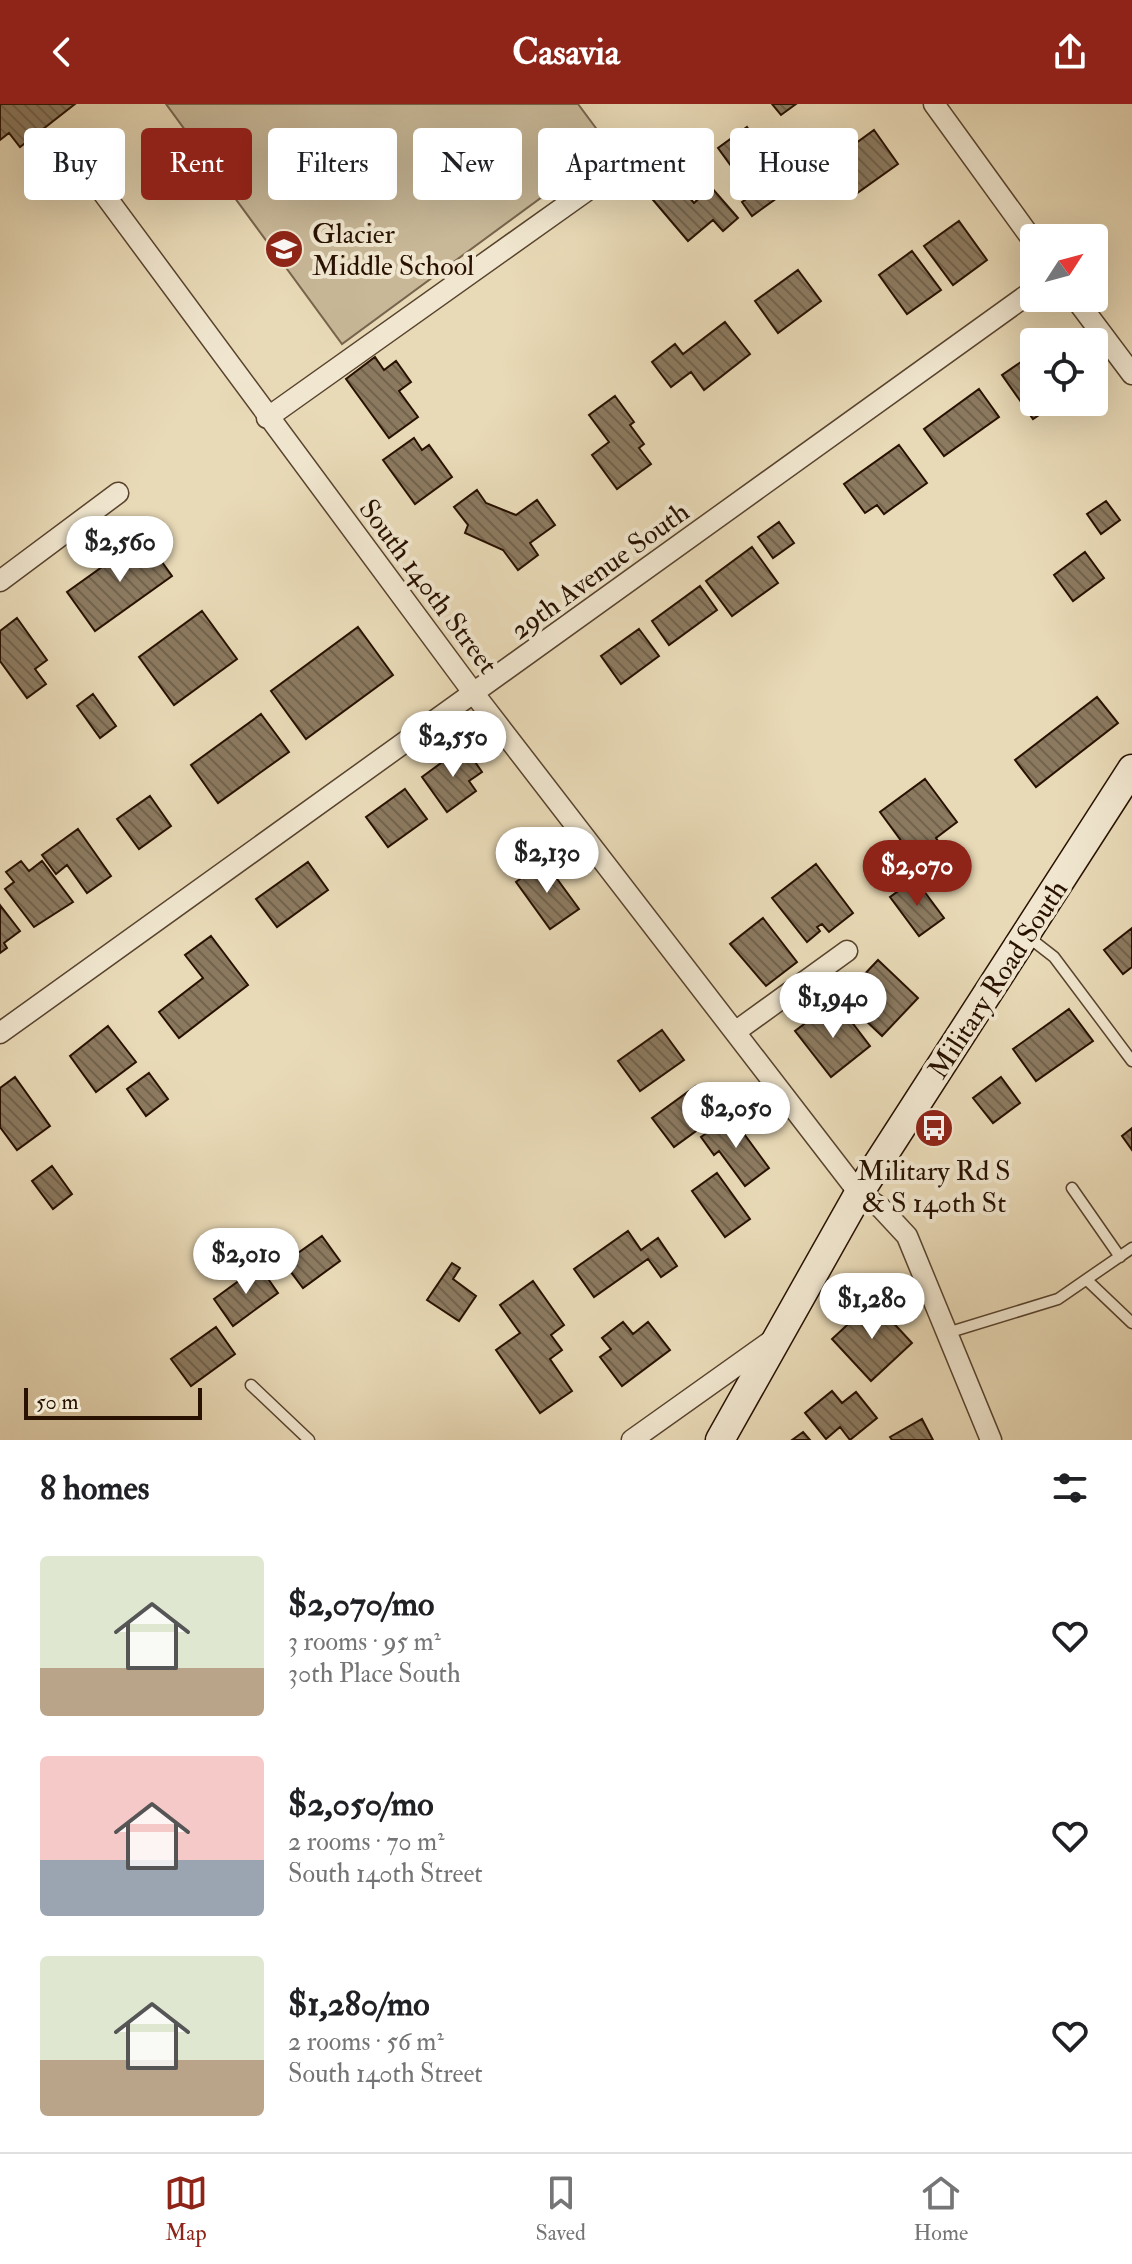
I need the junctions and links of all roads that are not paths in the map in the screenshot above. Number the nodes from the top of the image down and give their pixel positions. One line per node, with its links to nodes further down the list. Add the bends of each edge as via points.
1 (934, 104): 4 (street)
2 (108, 200): 8 (street, South 140th Street)
3 (574, 200): 8 (street)
4 (1021, 224)
5 (1020, 300): 11 (street, 29th Avenue South)
6 (1086, 312): 7 (street)
7 (1132, 374)
8 (267, 418): 11 (street, South 140th Street)
9 (118, 493): 10 (street)
10 (0, 581)
11 (475, 695): 15 (street, South 140th Street); 16 (street, 29th Avenue South)
12 (1132, 769): 13 (street, Military Road South)
13 (1025, 935): 17 (lane, via 1054,957); 19 (street, Military Road South)
14 (847, 951): 15 (street)
15 (735, 1032): 19 (street, South 140th Street)
16 (0, 1033)
17 (1132, 1061)
18 (1072, 1188): 21 (lane)
19 (859, 1193): 24 (street, South 140th Street, via 907,1236); 25 (street, Military Road South)
20 (1132, 1248): 21 (lane)
21 (1120, 1257): 22 (lane)
22 (1088, 1281): 23 (lane); 24 (lane, via 1058,1299)
23 (1132, 1323)
24 (947, 1333): 30 (street, South 140th Street)
25 (777, 1337): 28 (street); 29 (street, Military Road South)
26 (251, 1385): 27 (lane)
27 (309, 1440)
28 (632, 1440)
29 (720, 1440)
30 (991, 1440)

